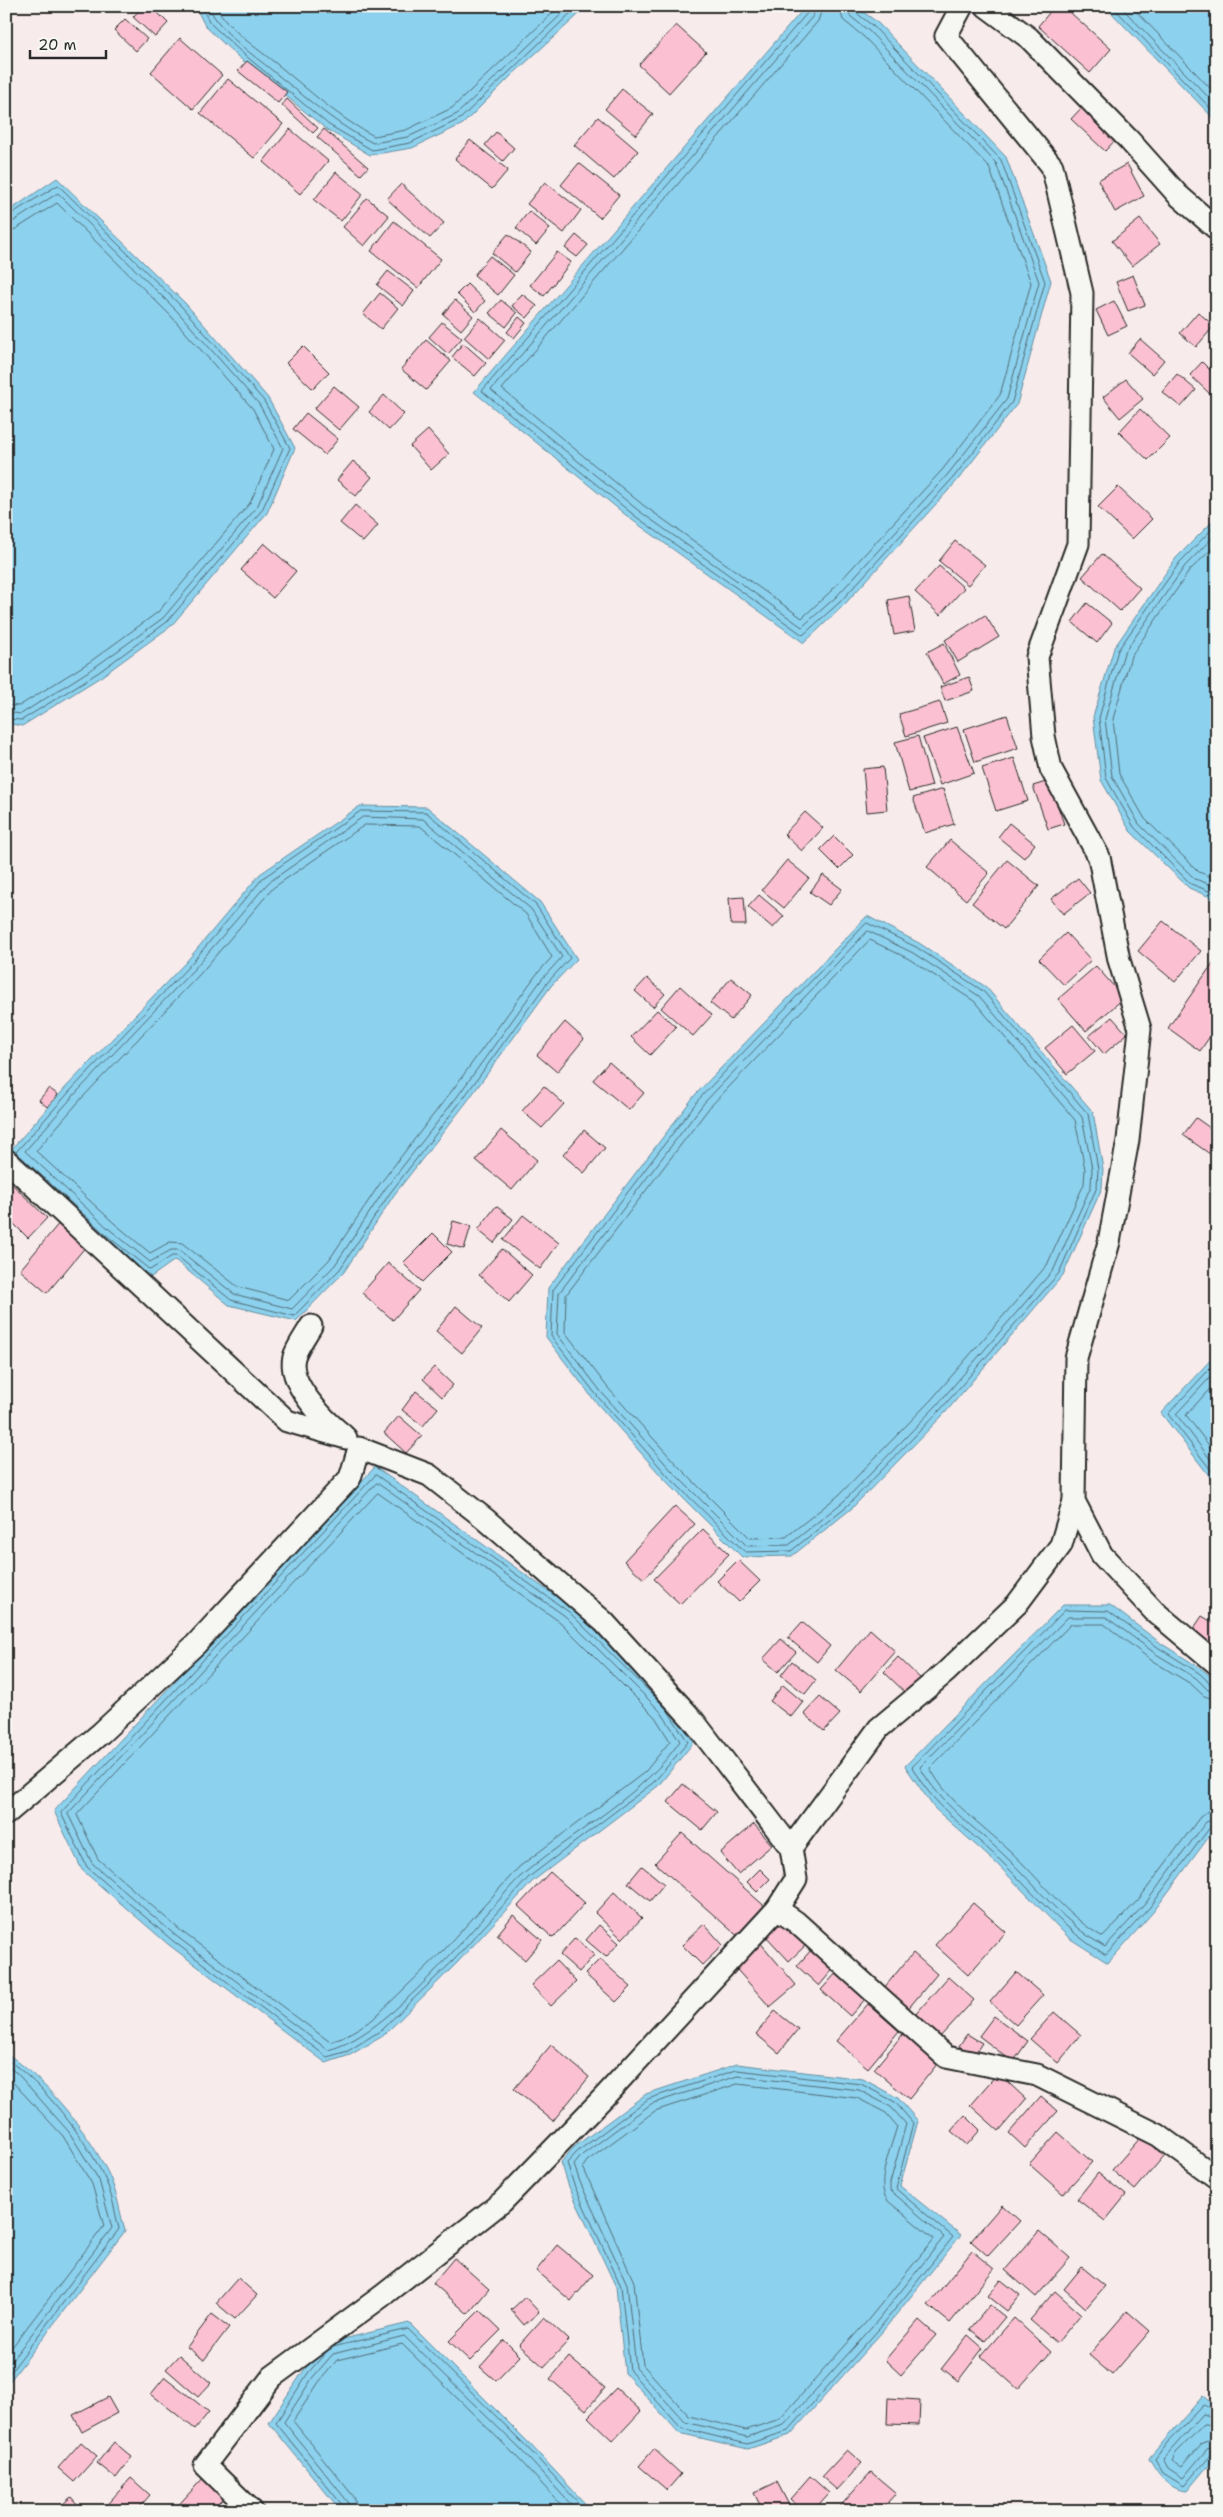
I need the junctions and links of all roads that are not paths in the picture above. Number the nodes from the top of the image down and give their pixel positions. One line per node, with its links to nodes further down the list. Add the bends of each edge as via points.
1 (962, 6): 7 (street, via 946,36 1052,166 1082,293 1078,544 1037,657 1044,736 1051,769 1099,858 1119,960 1140,1029 1128,1140 1109,1242 1076,1358)
2 (986, 6): 3 (street, via 1030,38 1178,195)
3 (1217, 229)
4 (6, 1160): 6 (street, via 287,1422)
5 (311, 1326): 6 (street, via 294,1358 298,1385 327,1423)
6 (352, 1443): 9 (street, via 350,1478 196,1644 101,1733); 10 (street, via 429,1475 604,1622 693,1720)
7 (1074, 1501): 8 (street, via 1102,1555 1154,1611); 10 (street, via 1061,1544 1018,1604 946,1672 878,1728)
8 (1217, 1664)
9 (6, 1814)
10 (791, 1848): 11 (street, via 796,1879)
11 (777, 1910): 12 (street, via 803,1928 946,2057 1037,2075 1158,2135); 13 (street, via 502,2202 272,2377 205,2465)
12 (1217, 2178)
13 (252, 2511)

